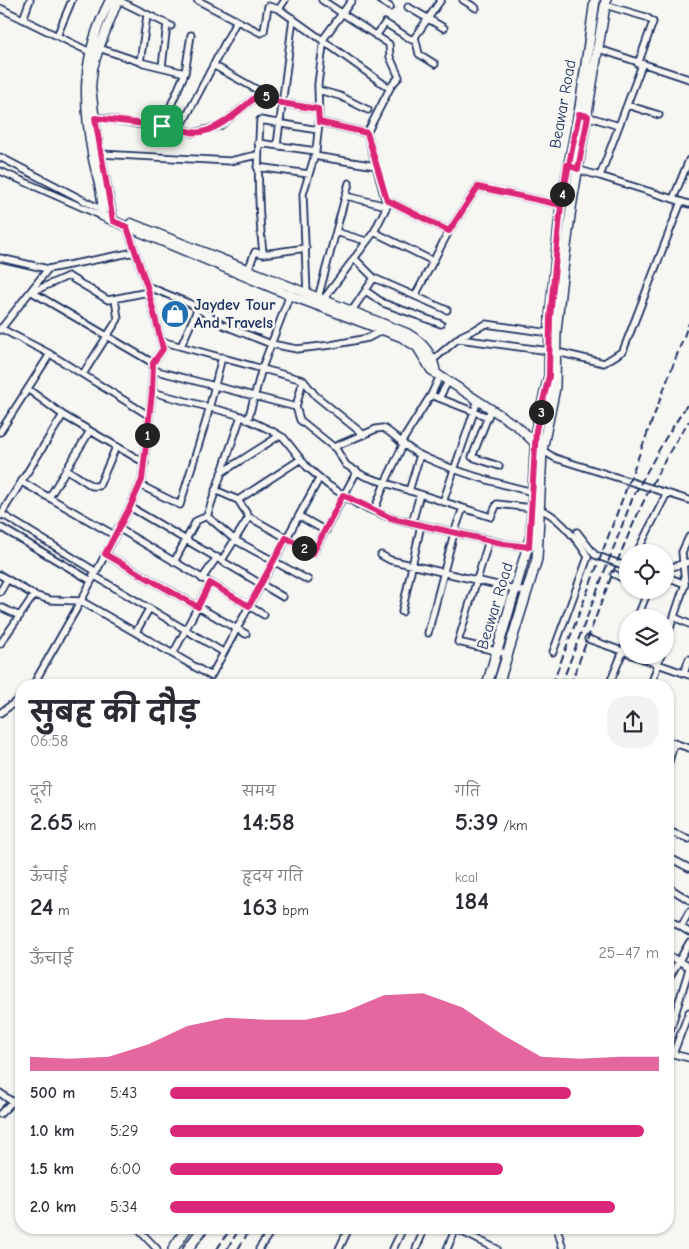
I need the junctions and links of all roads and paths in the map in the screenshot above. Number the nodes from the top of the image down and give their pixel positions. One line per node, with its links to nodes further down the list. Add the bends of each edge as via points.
1 (30, 0): 23 (street)
2 (72, 0): 26 (street)
3 (110, 0): 33 (street)
4 (118, 0): 20 (street); 31 (street)
5 (198, 0): 24 (street)
6 (285, 0): 18 (street)
7 (322, 0): 19 (street)
8 (352, 0): 19 (street)
9 (380, 0): 16 (street)
10 (441, 0): 22 (street)
11 (463, 0): 17 (street)
12 (595, 0): 48 (main road, Beawar Road)
13 (605, 2): 32 (main road, Beawar Road); 37 (street, via 653,22)
14 (408, 7): 22 (street)
15 (0, 8): 23 (street)
16 (390, 8)
17 (476, 8)
18 (279, 9): 21 (street); 24 (street, via 268,6 261,33)
19 (342, 14): 28 (street); 30 (street, via 324,38)
20 (147, 16): 34 (street); 38 (street, via 169,25)
21 (293, 18): 30 (street); 44 (street)
22 (428, 18): 25 (street); 29 (street)
23 (23, 19): 26 (street)
24 (236, 22): 36 (street)
25 (444, 28)
26 (57, 36): 33 (street)
27 (191, 36): 39 (street)
28 (376, 36): 29 (street, via 385,23 412,40); 41 (street, via 389,44 390,57 399,77)
29 (415, 37): 35 (street, via 419,54)
30 (324, 43): 41 (street, via 389,88); 42 (street)
31 (99, 48): 34 (street); 50 (street, via 92,78)
32 (596, 48): 37 (street); 48 (main road, Beawar Road)
33 (90, 52): 50 (street, via 85,83)
34 (140, 62): 38 (street)
35 (435, 64)
36 (213, 65): 43 (street); 53 (street, via 184,121)
37 (640, 65): 40 (street); 45 (street)
38 (162, 67): 39 (street)
39 (185, 73): 54 (street)
40 (689, 80)
41 (391, 86): 57 (street)
42 (318, 90): 46 (street); 47 (street, via 340,96)
43 (260, 93): 44 (street); 53 (street, via 220,126 193,133)
44 (281, 103): 46 (street); 52 (street)
45 (627, 105): 49 (street); 55 (street)
46 (318, 109): 51 (street)
47 (368, 110)
48 (583, 115): 55 (street); 66 (main road, Beawar Road); 69 (main road, Beawar Road)
49 (658, 115)
50 (91, 117): 54 (street); 61 (street); 80 (street)
51 (319, 122): 56 (street); 57 (street)
52 (280, 123): 56 (street); 58 (street, via 260,120); 59 (street)
53 (174, 125): 54 (street)
54 (162, 126)
55 (619, 126): 72 (street)
56 (318, 130): 60 (street)
57 (367, 133): 67 (street)
58 (258, 143): 59 (street); 62 (street)
59 (276, 146): 60 (street)
60 (315, 153): 67 (street); 71 (street)
61 (100, 154): 62 (street, via 230,161); 81 (street)
62 (258, 155): 68 (street)
63 (0, 157): 65 (street)
64 (689, 160): 75 (street)
65 (8, 161): 70 (street); 80 (street)
66 (567, 165): 69 (street); 79 (main road, Beawar Road)
67 (376, 166): 77 (street)
68 (257, 167): 71 (street); 89 (street)
69 (578, 169): 72 (street); 116 (main road, Beawar Road)
70 (1, 172): 80 (street)
71 (309, 174): 87 (street, via 303,194)
72 (600, 176): 75 (street)
73 (349, 183): 74 (street)
74 (346, 196): 77 (street); 84 (street)
75 (673, 199): 76 (street)
76 (681, 202): 78 (street); 116 (street, via 623,351 604,363)
77 (387, 204): 83 (street); 85 (street)
78 (689, 204)
79 (561, 205): 83 (street, via 478,187); 110 (main road, Beawar Road)
80 (102, 213): 81 (street)
81 (114, 218): 82 (street); 94 (street)
82 (127, 227): 88 (street); 99 (street)
83 (449, 231): 92 (street)
84 (336, 232): 86 (street); 103 (street)
85 (374, 232): 86 (street); 92 (street)
86 (366, 241): 91 (street)
87 (306, 248): 89 (street); 100 (street)
88 (134, 252): 93 (street); 96 (street)
89 (263, 254): 94 (street, via 255,252)
90 (0, 258): 93 (street)
91 (354, 258): 95 (street); 103 (street)
92 (433, 261): 101 (street)
93 (48, 269): 98 (street)
94 (248, 270): 99 (street)
95 (374, 278): 97 (street); 101 (street)
96 (148, 289): 102 (street); 104 (street); 113 (street)
97 (366, 290): 106 (street); 107 (street, via 383,304)
98 (32, 292): 102 (street, via 68,276 108,300); 108 (street); 111 (street)
99 (291, 292): 100 (street); 109 (street); 114 (street)
100 (307, 294): 103 (street)
101 (415, 296): 105 (street)
102 (115, 299): 111 (street, via 118,319)
103 (320, 299): 106 (street)
104 (198, 308): 114 (street, via 224,325); 115 (street)
105 (447, 310)
106 (352, 312): 119 (street, via 416,338)
107 (441, 324)
108 (0, 329): 117 (street)
109 (384, 330): 114 (street, via 370,337 297,349); 123 (street, via 413,344 429,368)
110 (550, 333): 112 (street, via 486,324); 116 (main road, Beawar Road)
111 (107, 336): 120 (street); 122 (street)
112 (459, 339): 116 (street); 119 (street)
113 (161, 341): 115 (street); 120 (street, via 163,349)
114 (271, 344): 121 (street)
115 (182, 346): 118 (street)
116 (554, 351): 149 (main road, Beawar Road, via 538,423)
117 (50, 354): 122 (street); 127 (street)
118 (222, 357): 121 (street); 126 (street)
119 (433, 360): 123 (street)
120 (153, 366): 126 (street); 128 (street)
121 (262, 368): 124 (street); 130 (street)
122 (83, 374): 138 (street)
123 (438, 375): 125 (street); 129 (street)
124 (303, 380): 133 (street); 145 (street, via 316,396)
125 (448, 382): 131 (street); 132 (street)
126 (215, 386): 130 (street); 134 (street)
127 (29, 390): 137 (street); 143 (street)
128 (152, 392): 134 (street); 138 (street)
129 (431, 395): 131 (street); 146 (street)
130 (256, 396): 133 (street); 141 (street)
131 (439, 398): 136 (street)
132 (478, 400): 135 (street); 136 (street)
133 (296, 407): 148 (street, via 300,420)
134 (209, 408): 139 (street); 161 (street, via 180,505)
135 (491, 409): 140 (street); 149 (street)
136 (474, 413): 140 (street); 154 (street)
137 (63, 415): 142 (street); 159 (street)
138 (148, 415): 152 (street)
139 (241, 416): 141 (street); 157 (street)
140 (488, 417): 153 (street, via 472,457)
141 (248, 420): 144 (street)
142 (90, 431): 147 (street); 155 (street)
143 (0, 432)
144 (279, 436): 151 (street); 157 (street)
145 (364, 436): 146 (street, via 383,428); 148 (street)
146 (402, 444): 150 (street); 160 (street)
147 (116, 447): 152 (street); 155 (street, via 99,486 92,486)
148 (334, 447): 156 (street, via 346,465)
149 (539, 447): 164 (main road, Beawar Road); 165 (street, via 555,458); 174 (main road, Beawar Road)
150 (420, 455): 154 (street); 163 (street)
151 (301, 459): 158 (street); 169 (street)
152 (145, 463): 161 (street)
153 (499, 466)
154 (454, 468): 164 (street); 171 (street)
155 (66, 469): 168 (street)
156 (356, 472): 160 (street); 167 (street)
157 (221, 473): 162 (street)
158 (320, 478): 167 (street); 178 (street)
159 (22, 482): 168 (street); 176 (street)
160 (385, 483): 163 (street); 175 (street)
161 (140, 485): 172 (street)
162 (215, 490): 169 (street); 177 (street)
163 (409, 491): 166 (street)
164 (533, 492): 174 (main road, Beawar Road)
165 (668, 493): 170 (street); 194 (street)
166 (420, 494): 171 (street); 180 (street)
167 (343, 495): 175 (street); 184 (street)
168 (50, 496): 187 (street)
169 (238, 500): 179 (street)
170 (689, 500)
171 (443, 502): 173 (street)
172 (130, 507): 183 (street); 190 (street)
173 (464, 508): 174 (street, via 491,517 497,504); 186 (street)
174 (536, 509): 195 (main road, Beawar Road); 196 (main road, Beawar Road); 244 (street, via 557,519 588,557)
175 (374, 511): 180 (street)
176 (0, 514): 193 (street)
177 (207, 516): 190 (street, via 196,521); 191 (street)
178 (299, 516): 184 (street); 189 (street)
179 (249, 517): 189 (street); 191 (street)
180 (412, 523): 181 (street)
181 (421, 525): 186 (street); 205 (street)
182 (0, 527): 201 (street)
183 (118, 528): 187 (street); 202 (street)
184 (326, 531): 189 (street, via 313,553)
185 (576, 532): 204 (street, via 594,555)
186 (454, 533): 192 (street); 206 (street)
187 (114, 535): 197 (street)
188 (689, 537): 203 (street, via 682,552)
189 (286, 538): 200 (street)
190 (187, 539): 199 (street); 202 (street)
191 (236, 540): 199 (street); 200 (street)
192 (489, 540): 195 (street); 214 (street)
193 (50, 544): 201 (street); 209 (street)
194 (641, 544)
195 (529, 547): 196 (street); 219 (main road, Beawar Road)
196 (538, 548): 221 (main road, Beawar Road)
197 (105, 554): 209 (street); 227 (street)
198 (381, 555): 205 (street)
199 (220, 559): 211 (street); 217 (street)
200 (274, 561): 213 (street); 217 (street)
201 (59, 562): 209 (street)
202 (174, 562): 211 (street)
203 (686, 563): 218 (street)
204 (619, 564)
205 (412, 565): 206 (street); 229 (street)
206 (444, 572): 214 (street); 237 (street)
207 (614, 574): 210 (street)
208 (0, 575): 212 (street)
209 (93, 576): 224 (street); 228 (street)
210 (619, 576)
211 (202, 579): 216 (street)
212 (8, 580): 220 (street); 222 (street)
213 (308, 580)
214 (476, 580): 219 (street); 243 (street, via 458,642)
215 (674, 581): 218 (street)
216 (210, 583): 226 (street); 227 (street)
217 (261, 584): 223 (street); 226 (street)
218 (686, 588): 232 (street)
219 (516, 590): 221 (street); 243 (main road, Beawar Road)
220 (0, 592)
221 (527, 592): 246 (main road, Beawar Road)
222 (34, 595): 224 (street, via 55,601); 231 (street)
223 (283, 597)
224 (81, 601): 236 (street); 251 (street)
225 (0, 606): 231 (street)
226 (249, 606): 230 (street); 234 (street)
227 (198, 607): 234 (street); 235 (street)
228 (149, 609): 235 (street); 236 (street)
229 (402, 612)
230 (264, 615)
231 (20, 616): 240 (street)
232 (674, 617): 233 (street)
233 (689, 624)
234 (237, 629): 238 (street); 242 (street)
235 (186, 630): 242 (street); 245 (street)
236 (136, 632): 245 (street)
237 (428, 633)
238 (246, 634)
239 (588, 639): 241 (street)
240 (1, 640)
241 (619, 650)
242 (224, 652): 245 (street, via 211,676)
243 (497, 652): 246 (street); 252 (main road, Beawar Road)
244 (553, 652)
245 (173, 654)
246 (509, 654): 253 (main road, Beawar Road)
247 (689, 659): 250 (street)
248 (619, 664): 254 (street)
249 (658, 664): 250 (street); 255 (street)
250 (687, 674)
251 (36, 679)
252 (489, 679)
253 (500, 679)
254 (612, 679)
255 (652, 679)
256 (15, 702): 257 (street)
257 (0, 713)
258 (674, 744): 259 (street)
259 (689, 748)
260 (674, 833): 261 (street)
261 (689, 839)
262 (674, 861): 263 (street)
263 (689, 868)
264 (674, 891): 265 (street)
265 (689, 900)
266 (689, 912): 268 (street)
267 (674, 923): 268 (street)
268 (681, 927): 269 (street)
269 (689, 932)
270 (689, 943): 272 (street)
271 (674, 958): 272 (street)
272 (680, 961): 273 (street); 274 (street)
273 (689, 968): 276 (street)
274 (674, 970)
275 (689, 1012): 277 (street)
276 (674, 1017)
277 (674, 1044)
278 (674, 1054): 279 (street)
279 (689, 1058)
280 (0, 1093): 281 (street)
281 (13, 1101): 282 (street)
282 (0, 1114)
283 (143, 1234): 294 (street)
284 (183, 1234): 295 (main road)
285 (199, 1234): 296 (main road)
286 (269, 1234): 297 (street)
287 (345, 1234): 298 (street)
288 (400, 1234): 299 (street)
289 (422, 1234): 300 (street)
290 (453, 1234): 301 (street)
291 (465, 1234): 293 (street)
292 (559, 1234): 304 (street)
293 (479, 1242): 302 (street); 303 (street)
294 (157, 1249)
295 (173, 1249)
296 (188, 1249)
297 (259, 1249)
298 (339, 1249)
299 (393, 1249)
300 (416, 1249)
301 (447, 1249)
302 (476, 1249)
303 (497, 1249)
304 (563, 1249)

